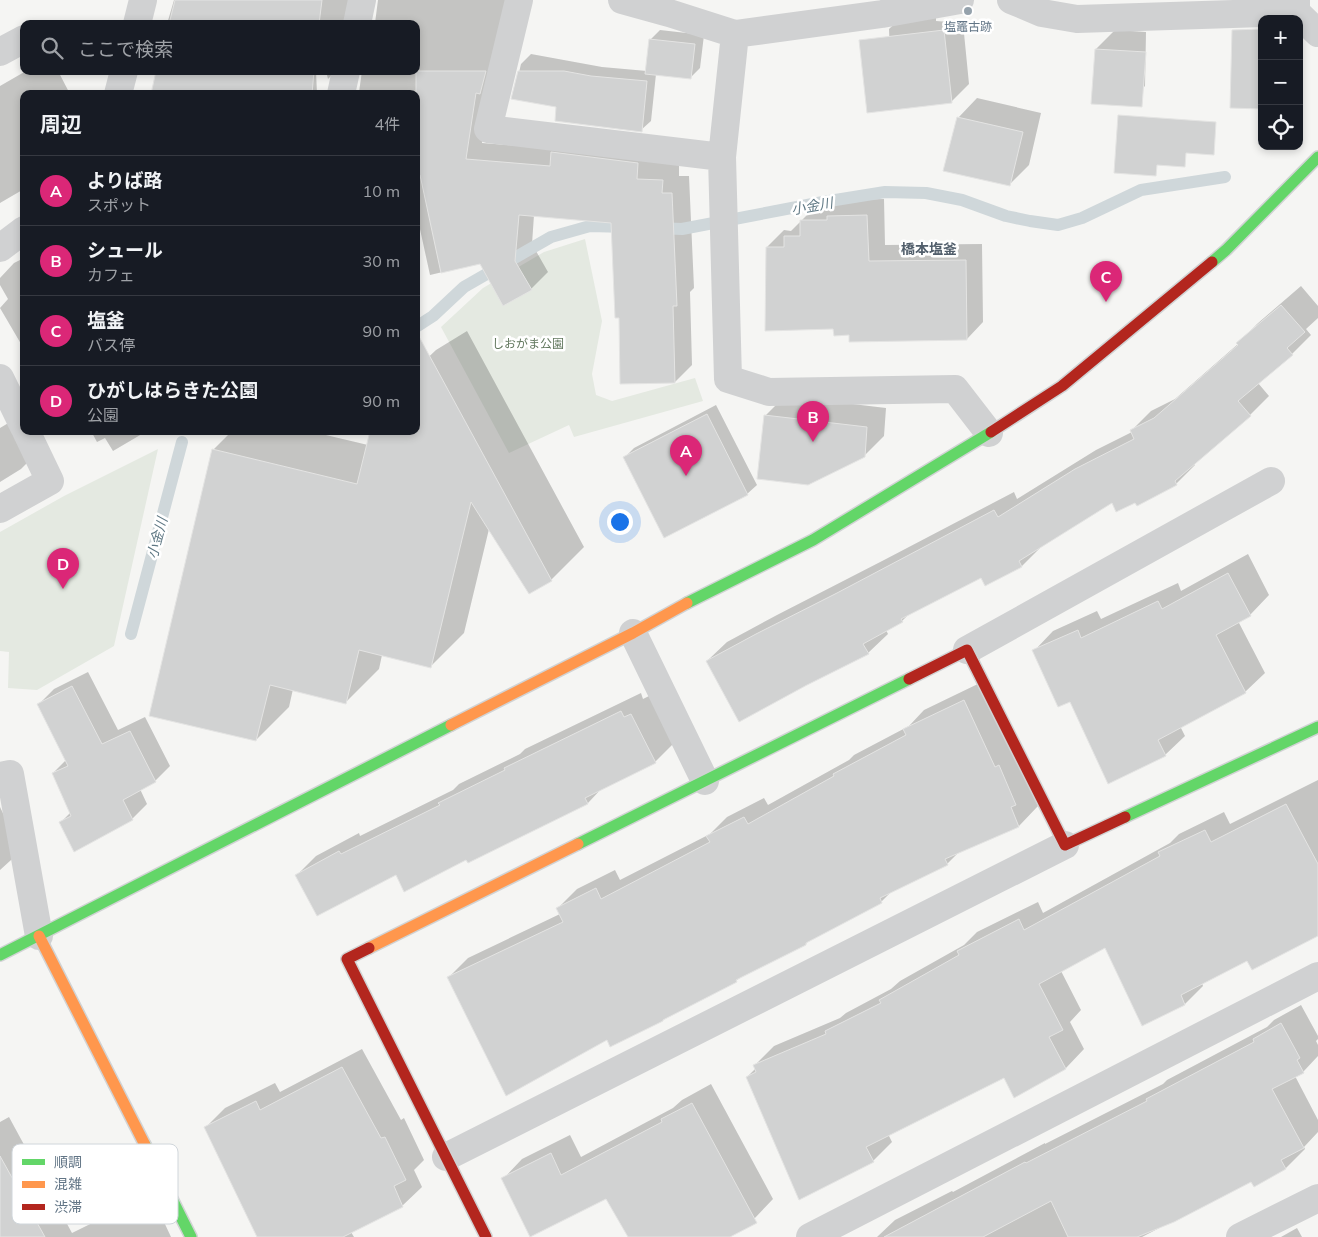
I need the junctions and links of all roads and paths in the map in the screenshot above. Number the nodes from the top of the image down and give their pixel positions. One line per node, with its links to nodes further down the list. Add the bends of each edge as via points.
1 (143, 0): 10 (street)
2 (362, 0): 11 (street)
3 (518, 0): 20 (street, via 488,129)
4 (622, 0): 8 (street)
5 (960, 0): 9 (street)
6 (1011, 0): 7 (street, via 1042,13 1077,19)
7 (1296, 6): 12 (street)
8 (668, 7): 13 (street)
9 (880, 7): 13 (street)
10 (138, 20)
11 (358, 20)
12 (1318, 32)
13 (735, 34): 20 (street)
14 (20, 41): 15 (street)
15 (0, 52)
16 (123, 75): 18 (street)
17 (345, 75): 19 (street)
18 (119, 90)
19 (342, 90)
20 (722, 157): 26 (street, via 728,379 769,392 955,389)
21 (1318, 157): 26 (street, via 1226,250 1062,386)
22 (20, 233): 23 (street)
23 (0, 248)
24 (0, 378): 25 (street)
25 (20, 419)
26 (988, 433): 30 (street, via 813,540)
27 (28, 435): 29 (street, via 50,481)
28 (1271, 481): 31 (street)
29 (0, 509)
30 (633, 633): 34 (street); 36 (street)
31 (967, 650): 34 (street); 35 (street)
32 (1318, 727): 35 (street)
33 (0, 776): 36 (street, via 10,774)
34 (705, 781): 40 (street, via 347,959)
35 (1065, 845): 40 (street)
36 (39, 936): 37 (street); 39 (street)
37 (0, 955)
38 (1318, 976): 45 (street)
39 (144, 1144)
40 (446, 1158): 44 (street)
41 (1318, 1198): 46 (street)
42 (178, 1211): 43 (street)
43 (191, 1237)
44 (486, 1237)
45 (810, 1237)
46 (1240, 1237)

